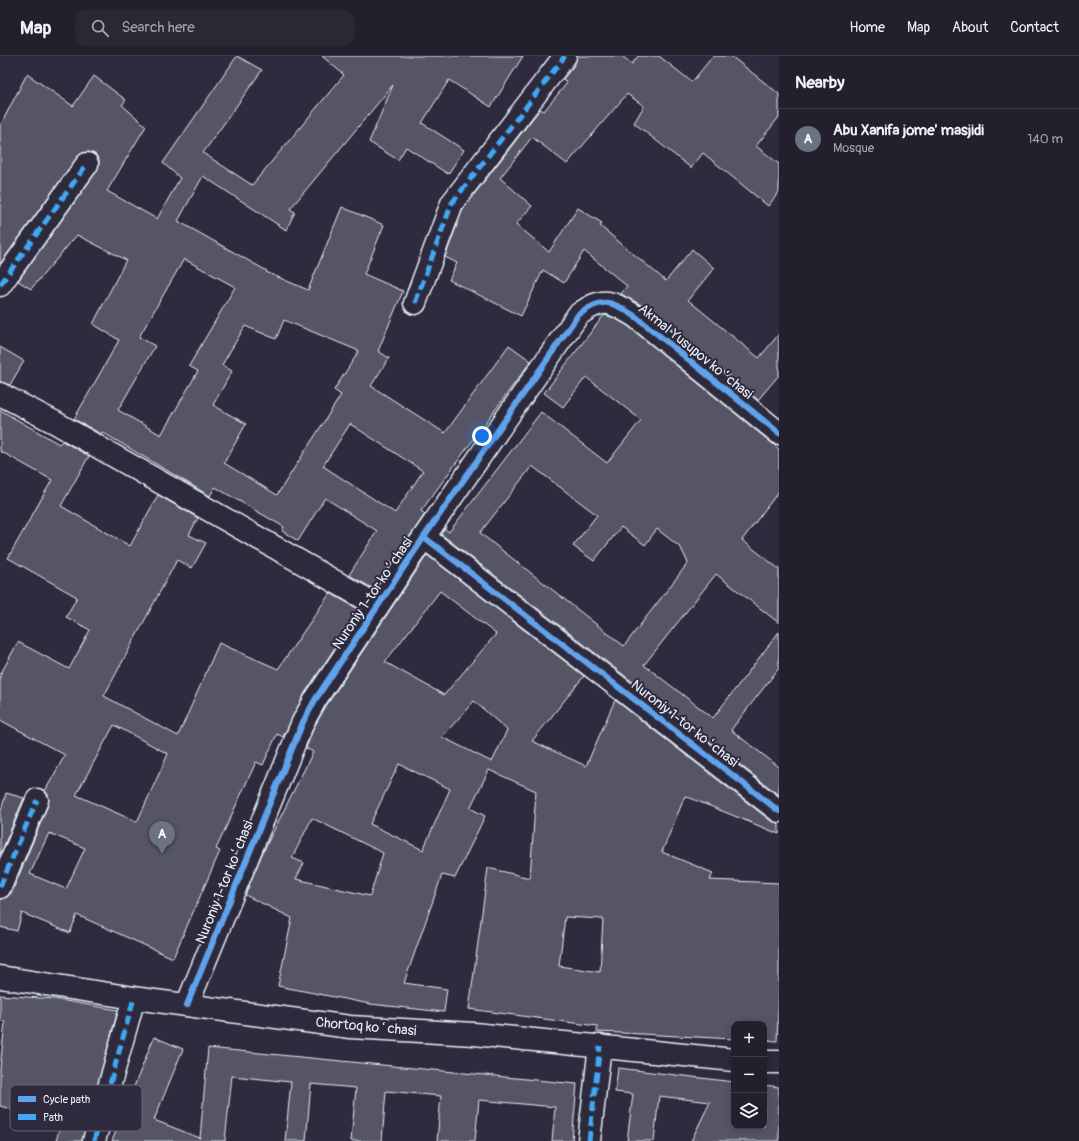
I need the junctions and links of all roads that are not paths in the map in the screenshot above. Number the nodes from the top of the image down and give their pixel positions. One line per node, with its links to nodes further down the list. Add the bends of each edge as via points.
1 (565, 56): 4 (street, via 452,203)
2 (87, 164): 3 (street)
3 (0, 285)
4 (415, 303)
5 (0, 394): 8 (street, via 56,423)
6 (779, 433): 7 (street, Akmal Yusupov koʻchasi, via 635,316 611,302 593,304 578,315)
7 (424, 537): 8 (street, Nuroniy 1-tor koʻchasi); 10 (street, Nuroniy 1-tor koʻchasi)
8 (378, 606): 14 (street, Nuroniy 1-tor koʻchasi, via 303,722)
9 (37, 800): 11 (street)
10 (779, 811)
11 (0, 887)
12 (0, 978): 13 (street, Chortoq koʻchasi)
13 (134, 998): 14 (street, Chortoq koʻchasi); 19 (street)
14 (187, 1005): 15 (street, Chortoq koʻchasi, via 350,1027 474,1034)
15 (600, 1046): 16 (street, Chortoq koʻchasi); 22 (street)
16 (731, 1060)
17 (767, 1062): 18 (street)
18 (779, 1062)
19 (110, 1085)
20 (97, 1131): 21 (street)
21 (94, 1141)
22 (589, 1141)

